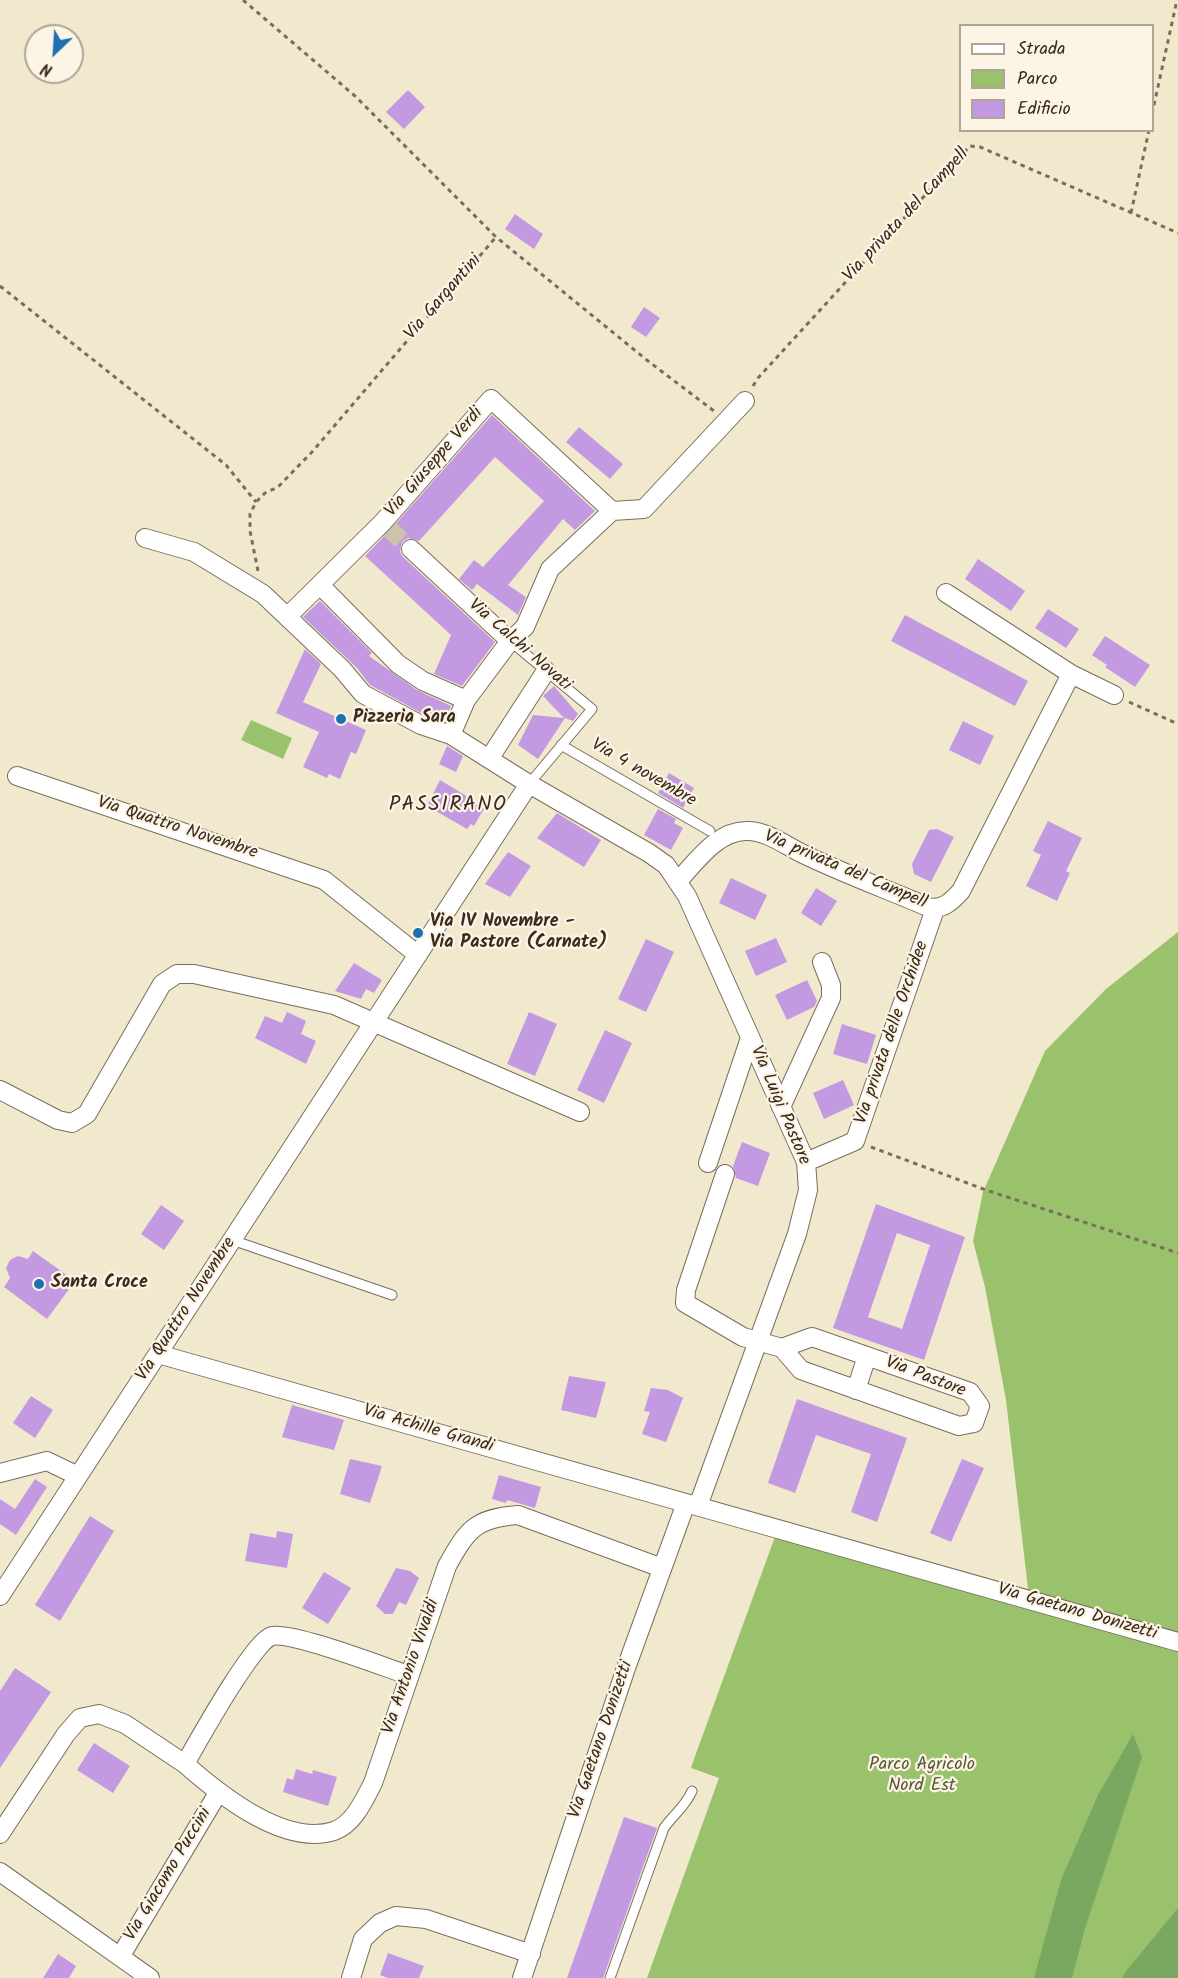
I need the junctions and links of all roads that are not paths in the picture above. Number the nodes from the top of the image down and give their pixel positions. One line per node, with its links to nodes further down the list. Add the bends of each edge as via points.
1 (745, 401): 2 (street, via 644,509)
2 (612, 511): 5 (street, Via Giuseppe Verdi, via 491,399 385,525); 8 (street, via 550,569 525,627)
3 (145, 538): 7 (street, via 194,552 263,594)
4 (411, 549): 8 (street, Via Calchi Novati)
5 (320, 585): 7 (street, Via Giuseppe Verdi); 12 (street, via 398,663 423,681)
6 (946, 593): 10 (street)
7 (286, 617): 13 (street, via 363,694 421,725)
8 (510, 641): 9 (lane, Via Calchi Novati); 12 (street)
9 (546, 671): 14 (lane, Via Calchi Novati, via 592,709); 15 (street)
10 (1071, 674): 11 (street); 20 (street, Via privata del Campell, via 961,891 950,903)
11 (1114, 695)
12 (466, 700): 13 (street)
13 (451, 735): 15 (street)
14 (561, 745): 17 (lane, Via Quattro Novembre); 18 (lane, Via 4 novembre)
15 (489, 759): 17 (street)
16 (17, 776): 21 (street, Via Quattro Novembre, via 324,880)
17 (529, 784): 19 (street, Via Luigi Pastore, via 666,865); 21 (street, Via Quattro Novembre)
18 (710, 831)
19 (678, 881): 20 (street, Via privata del Campell, via 708,849 726,836 747,830); 24 (street, Via Luigi Pastore)
20 (935, 909): 29 (street, Via privata delle Orchidee, via 855,1141)
21 (418, 955): 23 (street, Via Quattro Novembre)
22 (822, 962): 26 (street, via 831,985 831,998)
23 (373, 1023): 25 (street, via 334,1005 194,974 177,974 162,984 87,1114 72,1123 58,1120); 27 (street); 31 (street, Via Quattro Novembre)
24 (750, 1038): 26 (street, Via Luigi Pastore); 28 (street)
25 (0, 1090)
26 (781, 1107): 29 (street, Via Luigi Pastore)
27 (580, 1112)
28 (708, 1162)
29 (806, 1162): 33 (street, Via Luigi Pastore, via 808,1190 804,1212)
30 (725, 1174): 33 (street, via 685,1303 743,1337)
31 (232, 1240): 32 (lane); 35 (street, Via Quattro Novembre)
32 (392, 1295)
33 (758, 1341): 34 (street); 40 (street, Via Luigi Pastore)
34 (782, 1348): 36 (street, Via Pastore, via 812,1337); 37 (street, Via Pastore, via 801,1370)
35 (158, 1354): 39 (street, Via Quattro Novembre); 40 (street, Via Achille Grandi)
36 (867, 1356): 37 (street, Via Pastore); 37 (street, Via Pastore, via 970,1392 980,1406 974,1423 959,1426)
37 (856, 1390)
38 (0, 1473): 39 (street, via 47,1461)
39 (78, 1476): 42 (street, Via Quattro Novembre)
40 (692, 1504): 41 (street, Via Gaetano Donizetti); 43 (street, Via Gaetano Donizetti)
41 (662, 1568): 44 (street, Via Antonio Vivaldi, via 518,1515 477,1523 447,1566); 50 (street, Via Gaetano Donizetti)
42 (0, 1596)
43 (1178, 1642)
44 (408, 1675): 45 (street, via 273,1635 263,1640 238,1676); 47 (street, Via Antonio Vivaldi, via 373,1783 356,1814 335,1831 313,1834 282,1828)
45 (184, 1764): 47 (street, Via Antonio Vivaldi); 48 (street, Via Antonio Vivaldi, via 125,1724 99,1714 80,1718)
46 (692, 1791): 55 (lane, via 684,1808 674,1813 664,1828)
47 (218, 1793): 51 (street, Via Giacomo Puccini)
48 (0, 1834)
49 (0, 1872): 51 (street)
50 (531, 1954): 53 (street, via 426,1919 396,1916 380,1923 363,1939); 54 (street, Via Gaetano Donizetti)
51 (120, 1957): 52 (street)
52 (150, 1978)
53 (351, 1978)
54 (522, 1978)
55 (610, 1978)

